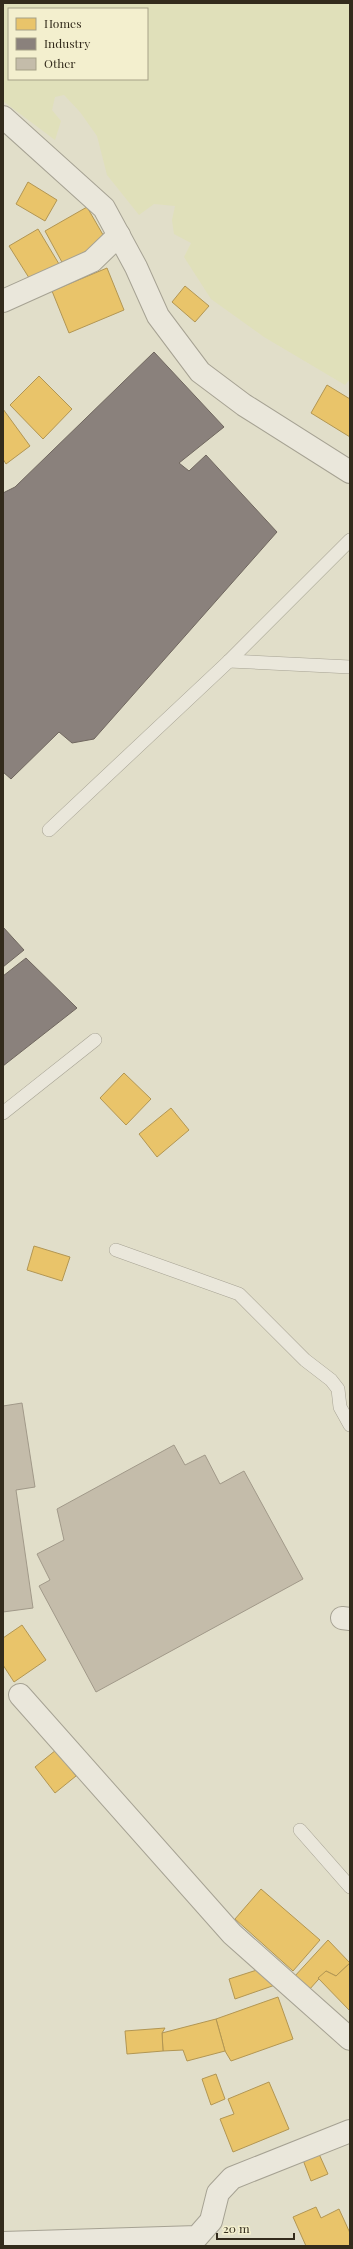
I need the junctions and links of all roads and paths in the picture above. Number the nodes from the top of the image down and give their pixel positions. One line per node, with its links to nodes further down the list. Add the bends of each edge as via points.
1 (3, 117): 2 (street, via 104,208)
2 (119, 235): 3 (street, via 92,261); 4 (street, via 158,316 200,372 244,405)
3 (3, 301)
4 (350, 472)
5 (350, 540): 6 (lane)
6 (228, 661): 7 (lane); 8 (lane)
7 (350, 667)
8 (49, 830)
9 (95, 1040): 10 (lane)
10 (3, 1113)
11 (116, 1250): 12 (lane, via 239,1294 305,1360 331,1380 338,1389 340,1407)
12 (350, 1425)
13 (20, 1695): 16 (street, via 232,1934)
14 (300, 1830): 15 (lane)
15 (350, 1887)
16 (350, 2039)
17 (350, 2131): 18 (street, via 232,2178 218,2193 211,2221 197,2237)
18 (3, 2243)

